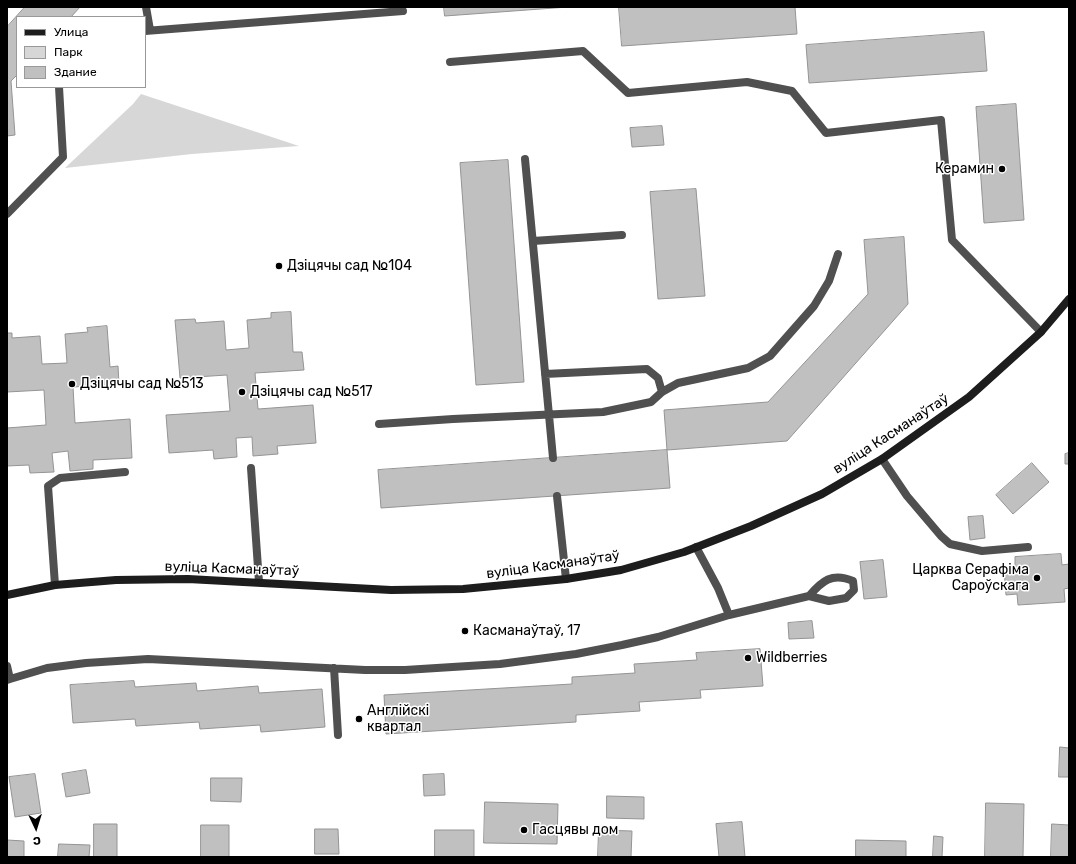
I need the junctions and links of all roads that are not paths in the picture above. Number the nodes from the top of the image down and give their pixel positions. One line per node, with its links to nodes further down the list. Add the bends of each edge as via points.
1 (146, 7): 3 (lane)
2 (403, 11): 3 (lane)
3 (148, 30)
4 (450, 62): 12 (lane, via 583,51 628,92 747,82 792,91 826,133 941,120 952,240)
5 (59, 88): 7 (lane, via 63,157)
6 (525, 160): 9 (lane)
7 (7, 214)
8 (622, 234): 9 (lane)
9 (533, 241): 13 (lane)
10 (838, 254): 14 (lane, via 829,282 814,306 770,356 748,368 678,383)
11 (1069, 299): 12 (street, вуліца Касманаўтаў)
12 (1041, 332): 18 (street, вуліца Касманаўтаў, via 970,397)
13 (545, 374): 14 (lane, via 647,369 658,378); 15 (lane)
14 (662, 392): 15 (lane, via 651,402 603,412)
15 (549, 414): 16 (lane); 17 (lane)
16 (379, 424)
17 (553, 458)
18 (882, 459): 22 (street, вуліца Касманаўтаў, via 822,494); 23 (lane, via 907,496 950,544 982,550)
19 (251, 468): 25 (lane)
20 (125, 472): 26 (lane, via 60,478 48,486)
21 (557, 496): 24 (lane)
22 (696, 547): 24 (street, вуліца Касманаўтаў, via 621,570); 29 (lane)
23 (1028, 547)
24 (566, 579): 25 (street, вуліца Касманаўтаў, via 463,589 405,590)
25 (259, 582): 26 (street, вуліца Касманаўтаў, via 188,579)
26 (55, 584): 27 (street, вуліца Касманаўтаў)
27 (7, 595)
28 (809, 596): 28 (lane, via 829,601 846,598 854,590 853,581 835,576 821,583); 29 (lane)
29 (729, 615): 31 (lane, via 658,637 576,654 500,664 405,670)
30 (7, 666): 32 (lane)
31 (334, 668): 32 (lane, via 148,659 47,668); 33 (lane)
32 (8, 679)
33 (338, 735)

